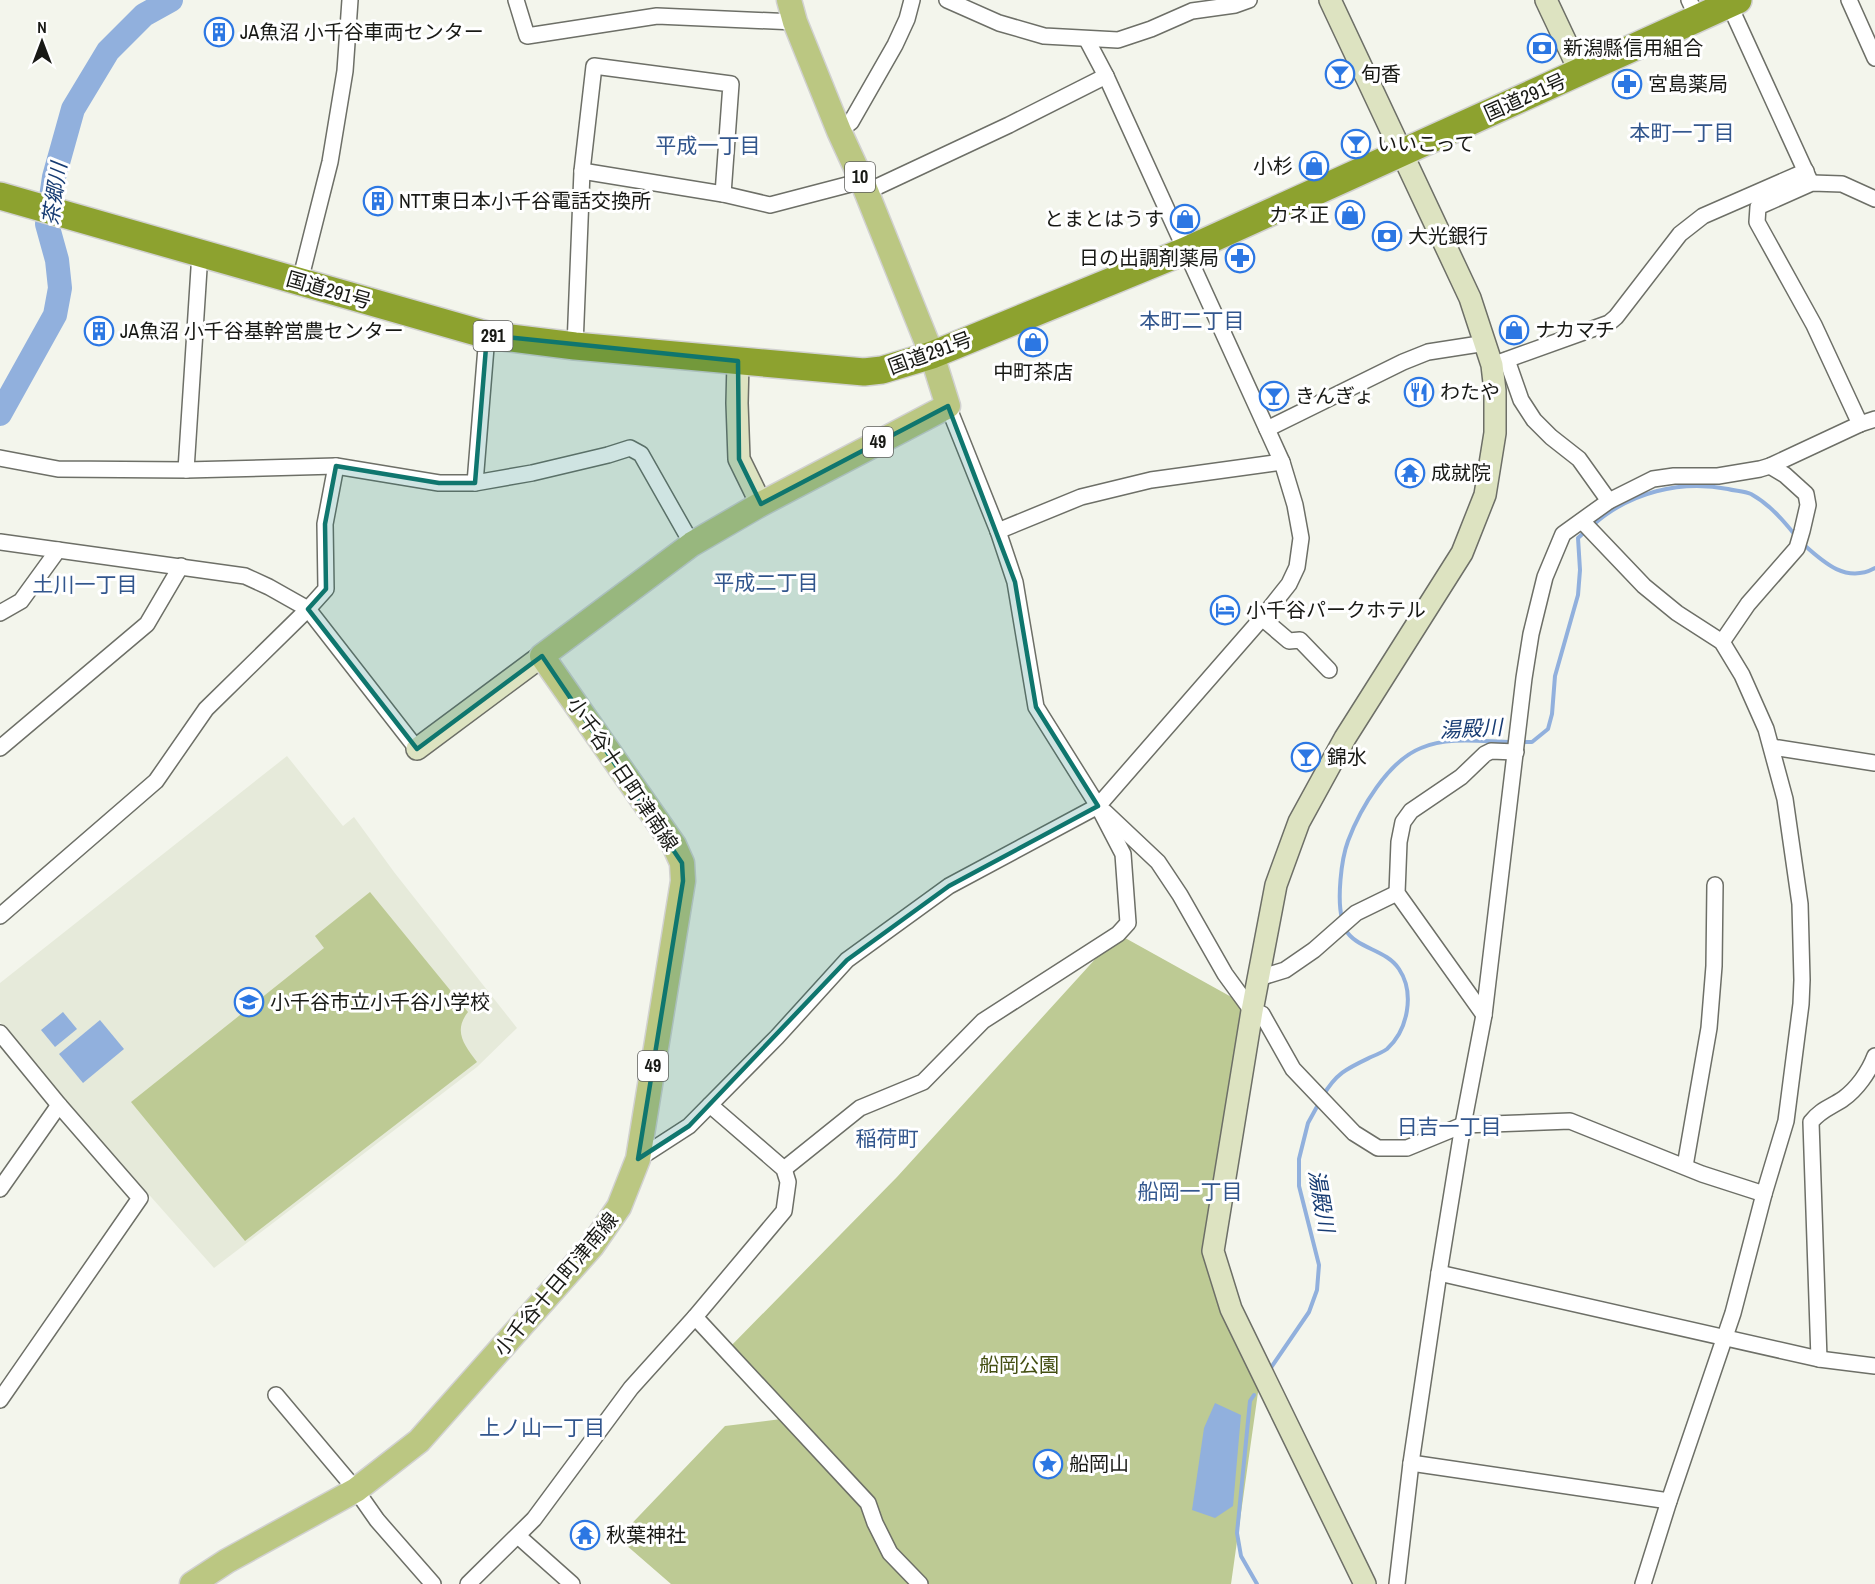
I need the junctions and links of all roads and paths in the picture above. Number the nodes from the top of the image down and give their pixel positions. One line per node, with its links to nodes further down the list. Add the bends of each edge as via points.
1 (350, 0): 26 (street, via 345,71 330,162)
2 (516, 0): 11 (street, via 527,36 657,16)
3 (912, 0): 16 (street, via 895,45 851,122)
4 (947, 0): 12 (street, via 1044,36)
5 (1249, 0): 12 (street, via 1192,11 1118,40)
6 (1330, 0): 17 (street)
7 (1546, 0): 14 (street)
8 (1849, 0): 13 (street)
9 (1734, 2): 10 (highway, 国道291号 / 291); 19 (street)
10 (1693, 10): 14 (highway, 国道291号 / 291)
11 (792, 11): 16 (main road, 10)
12 (1087, 39): 15 (street)
13 (1875, 58)
14 (1580, 72): 17 (highway, 国道291号 / 291)
15 (1106, 76): 20 (street, via 1009,125); 24 (street)
16 (839, 132): 20 (main road, 10)
17 (1401, 153): 24 (highway, 国道291号 / 291); 28 (street, via 1470,298)
18 (582, 171): 21 (street); 21 (street, via 594,66 730,84); 29 (street)
19 (1809, 177): 23 (street, via 1842,184); 32 (street, via 1704,216 1680,234 1609,323); 35 (street, via 1758,207 1757,222 1814,325)
20 (864, 187): 21 (street, via 770,205); 30 (main road, 10)
21 (723, 194)
22 (11, 199): 25 (highway, 国道291号 / 291)
23 (1875, 199)
24 (1185, 251): 30 (highway, 国道291号 / 291); 36 (street)
25 (200, 253): 26 (highway, 国道291号 / 291); 41 (street)
26 (300, 281): 27 (highway, 国道291号 / 291)
27 (487, 335): 29 (highway, 国道291号 / 291); 42 (street)
28 (1486, 343): 32 (street); 36 (street, via 1428,352)
29 (575, 346): 31 (highway, 国道291号 / 291)
30 (932, 355): 31 (highway, 国道291号 / 291, via 864,372); 33 (main road)
31 (738, 361): 44 (street, via 738,459)
32 (1499, 363): 43 (street, via 1534,420 1579,459); 66 (street, via 1495,433 1485,495 1462,553 1345,738 1299,822 1276,885)
33 (948, 406): 44 (main road, 49); 46 (street)
34 (1875, 419): 35 (street)
35 (1860, 424): 40 (street)
36 (1267, 429): 38 (street)
37 (0, 458): 41 (street, via 58,469)
38 (1282, 462): 46 (street, via 1150,480 1081,497); 53 (street, via 1301,538 1297,567 1289,584)
39 (336, 466): 41 (street); 42 (street, via 439,483); 51 (street, via 324,524 326,589)
40 (1770, 466): 43 (street, via 1718,476 1653,479); 54 (street, via 1806,494 1808,505 1802,531 1797,548 1748,604)
41 (186, 470)
42 (475, 483): 48 (street, via 630,448 641,454)
43 (1609, 501): 45 (street)
44 (761, 504): 48 (main road, 49)
45 (1586, 525): 54 (street, via 1644,586); 57 (street, via 1563,534 1545,577 1527,656)
46 (998, 531): 62 (street, via 1015,582 1036,707)
47 (0, 542): 49 (street)
48 (692, 544): 55 (main road, 49)
49 (58, 550): 50 (street); 52 (street, via 21,601)
50 (181, 566): 51 (street, via 244,576); 59 (street, via 147,624)
51 (308, 609): 60 (street); 65 (street, via 206,709 156,781)
52 (0, 613)
53 (1262, 618): 56 (street, via 1290,641 1300,640); 62 (street)
54 (1722, 642): 58 (street, via 1742,675)
55 (542, 656): 60 (street); 76 (main road, 小千谷十日町津南線 / 49, via 674,845 682,863 683,881)
56 (1329, 670)
57 (1516, 745): 64 (street, via 1485,754 1461,777 1411,811 1403,822 1399,842); 68 (street)
58 (1772, 747): 61 (street); 73 (street, via 1785,799 1800,904 1801,1004)
59 (0, 748)
60 (417, 750)
61 (1875, 763)
62 (1098, 806): 67 (street, via 1158,862 1225,974); 72 (street, via 949,885 847,960); 78 (street, via 1123,854 1128,923 1118,934 983,1021 923,1082 860,1108)
63 (1715, 885): 77 (street, via 1709,1028)
64 (1397, 892): 66 (street, via 1356,914 1285,970); 68 (street)
65 (0, 916)
66 (1259, 978): 67 (street)
67 (1252, 1011): 75 (street, via 1262,1014 1293,1069 1354,1133 1378,1148 1407,1148); 97 (street, via 1213,1251 1231,1309)
68 (1484, 1014): 75 (street)
69 (0, 1033): 71 (street)
70 (1875, 1056): 74 (street, via 1855,1089)
71 (59, 1105): 79 (street); 87 (street, via 140,1198)
72 (710, 1105): 76 (street, via 689,1126); 78 (street)
73 (1786, 1121): 74 (street); 80 (street)
74 (1811, 1122): 84 (street)
75 (1463, 1125): 77 (street, via 1570,1121); 81 (street)
76 (638, 1159): 89 (main road, 小千谷十日町津南線 / 49, via 619,1207 592,1246 419,1441)
77 (1685, 1166): 80 (street)
78 (784, 1168): 82 (street, via 788,1182 784,1211)
79 (0, 1190)
80 (1764, 1194): 83 (street)
81 (1439, 1274): 83 (street); 88 (street)
82 (695, 1317): 91 (street, via 632,1388); 96 (street, via 868,1503 890,1553)
83 (1725, 1338): 84 (street); 90 (street)
84 (1819, 1359): 85 (street)
85 (1875, 1366)
86 (276, 1395): 89 (street)
87 (0, 1400)
88 (1411, 1463): 90 (street); 98 (street)
89 (356, 1490): 92 (main road, 小千谷十日町津南線 / 49); 93 (street)
90 (1669, 1501): 99 (street)
91 (518, 1536): 94 (street); 95 (street)
92 (192, 1584)
93 (433, 1584)
94 (468, 1584)
95 (572, 1584)
96 (920, 1584)
97 (1365, 1584)
98 (1397, 1584)
99 (1642, 1584)

